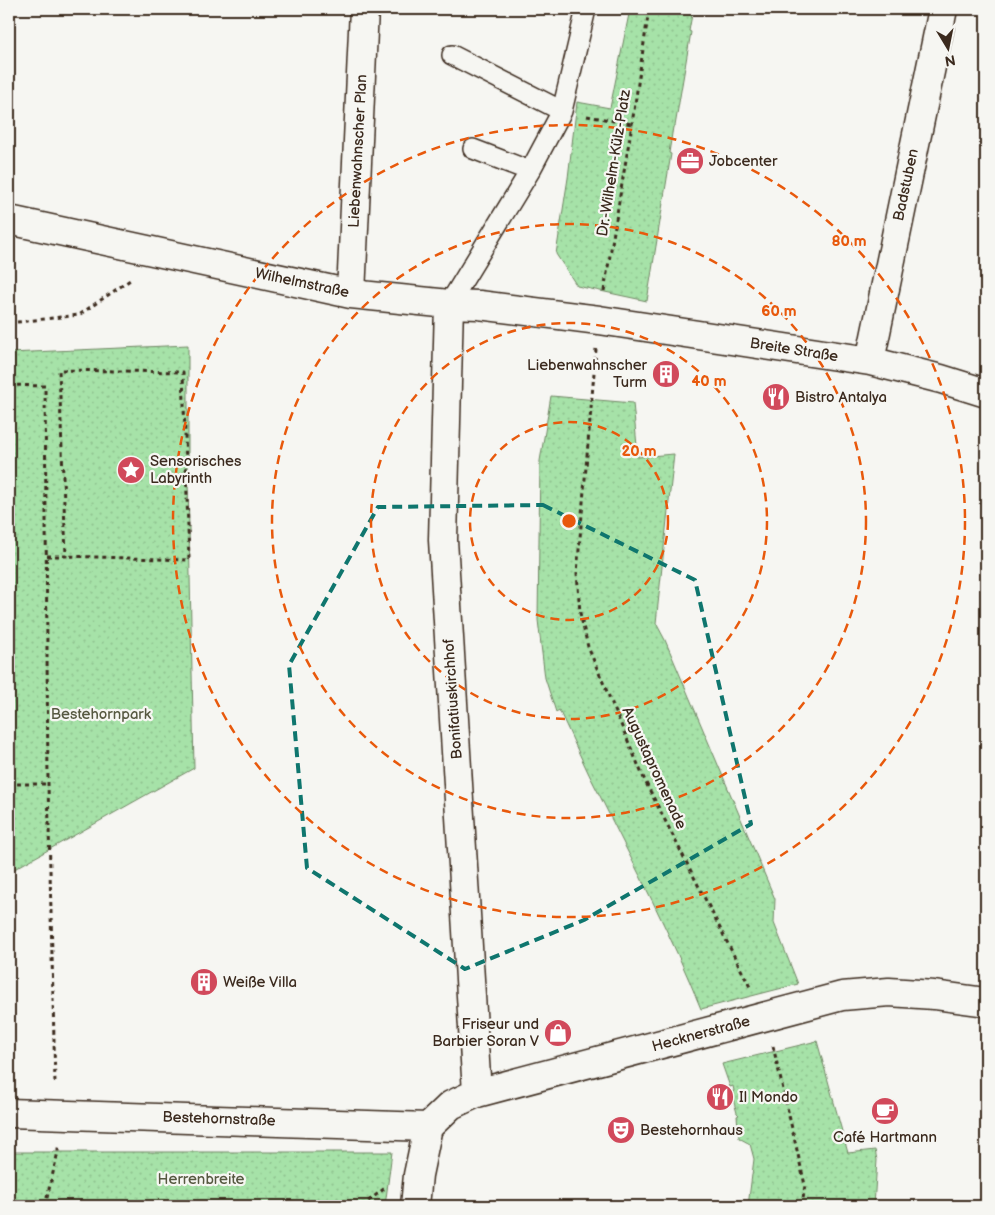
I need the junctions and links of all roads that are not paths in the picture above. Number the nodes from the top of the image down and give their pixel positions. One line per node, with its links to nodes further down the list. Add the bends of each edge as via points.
1 (364, 9): 9 (street, Liebenwahnscher Plan)
2 (586, 9): 5 (lane)
3 (943, 9): 12 (street, Badstuben)
4 (452, 54): 5 (lane)
5 (562, 111): 7 (lane)
6 (473, 149): 7 (lane)
7 (530, 171): 10 (lane)
8 (9, 220): 9 (street, Wilhelmstraße)
9 (351, 294): 10 (street, Wilhelmstraße)
10 (449, 304): 11 (street, Wilhelmstraße); 15 (street, Bonifatiuskirchhof, via 443,540)
11 (598, 320): 12 (street, Breite Straße)
12 (870, 361): 13 (street, Breite Straße)
13 (986, 393)
14 (986, 1002): 15 (street, Hecknerstraße, via 889,992 842,996)
15 (477, 1093): 17 (street, Hecknerstraße, via 451,1105)
16 (9, 1113): 17 (street, Bestehornstraße)
17 (428, 1127): 18 (street)
18 (415, 1206)

